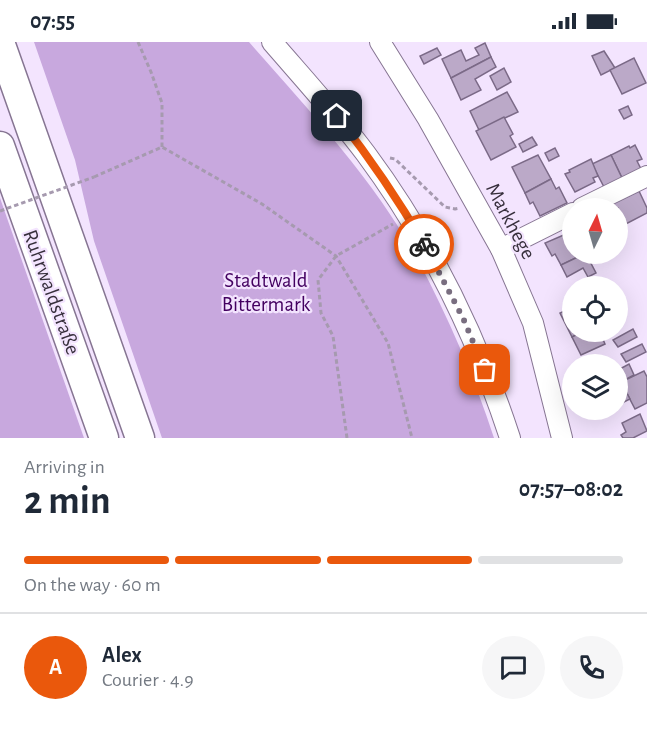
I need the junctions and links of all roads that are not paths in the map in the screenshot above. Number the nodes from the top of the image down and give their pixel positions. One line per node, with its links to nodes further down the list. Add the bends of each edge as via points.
1 (0, 42): 10 (highway)
2 (272, 42): 11 (street, via 337,116 408,216 463,318)
3 (380, 42): 8 (street, Markhege)
4 (0, 146): 9 (highway, Ruhrwaldstraße)
5 (647, 176): 6 (street)
6 (602, 198)
7 (562, 218): 8 (street)
8 (501, 249): 12 (street, Markhege, via 533,323)
9 (105, 438)
10 (140, 438)
11 (510, 438)
12 (562, 438)

